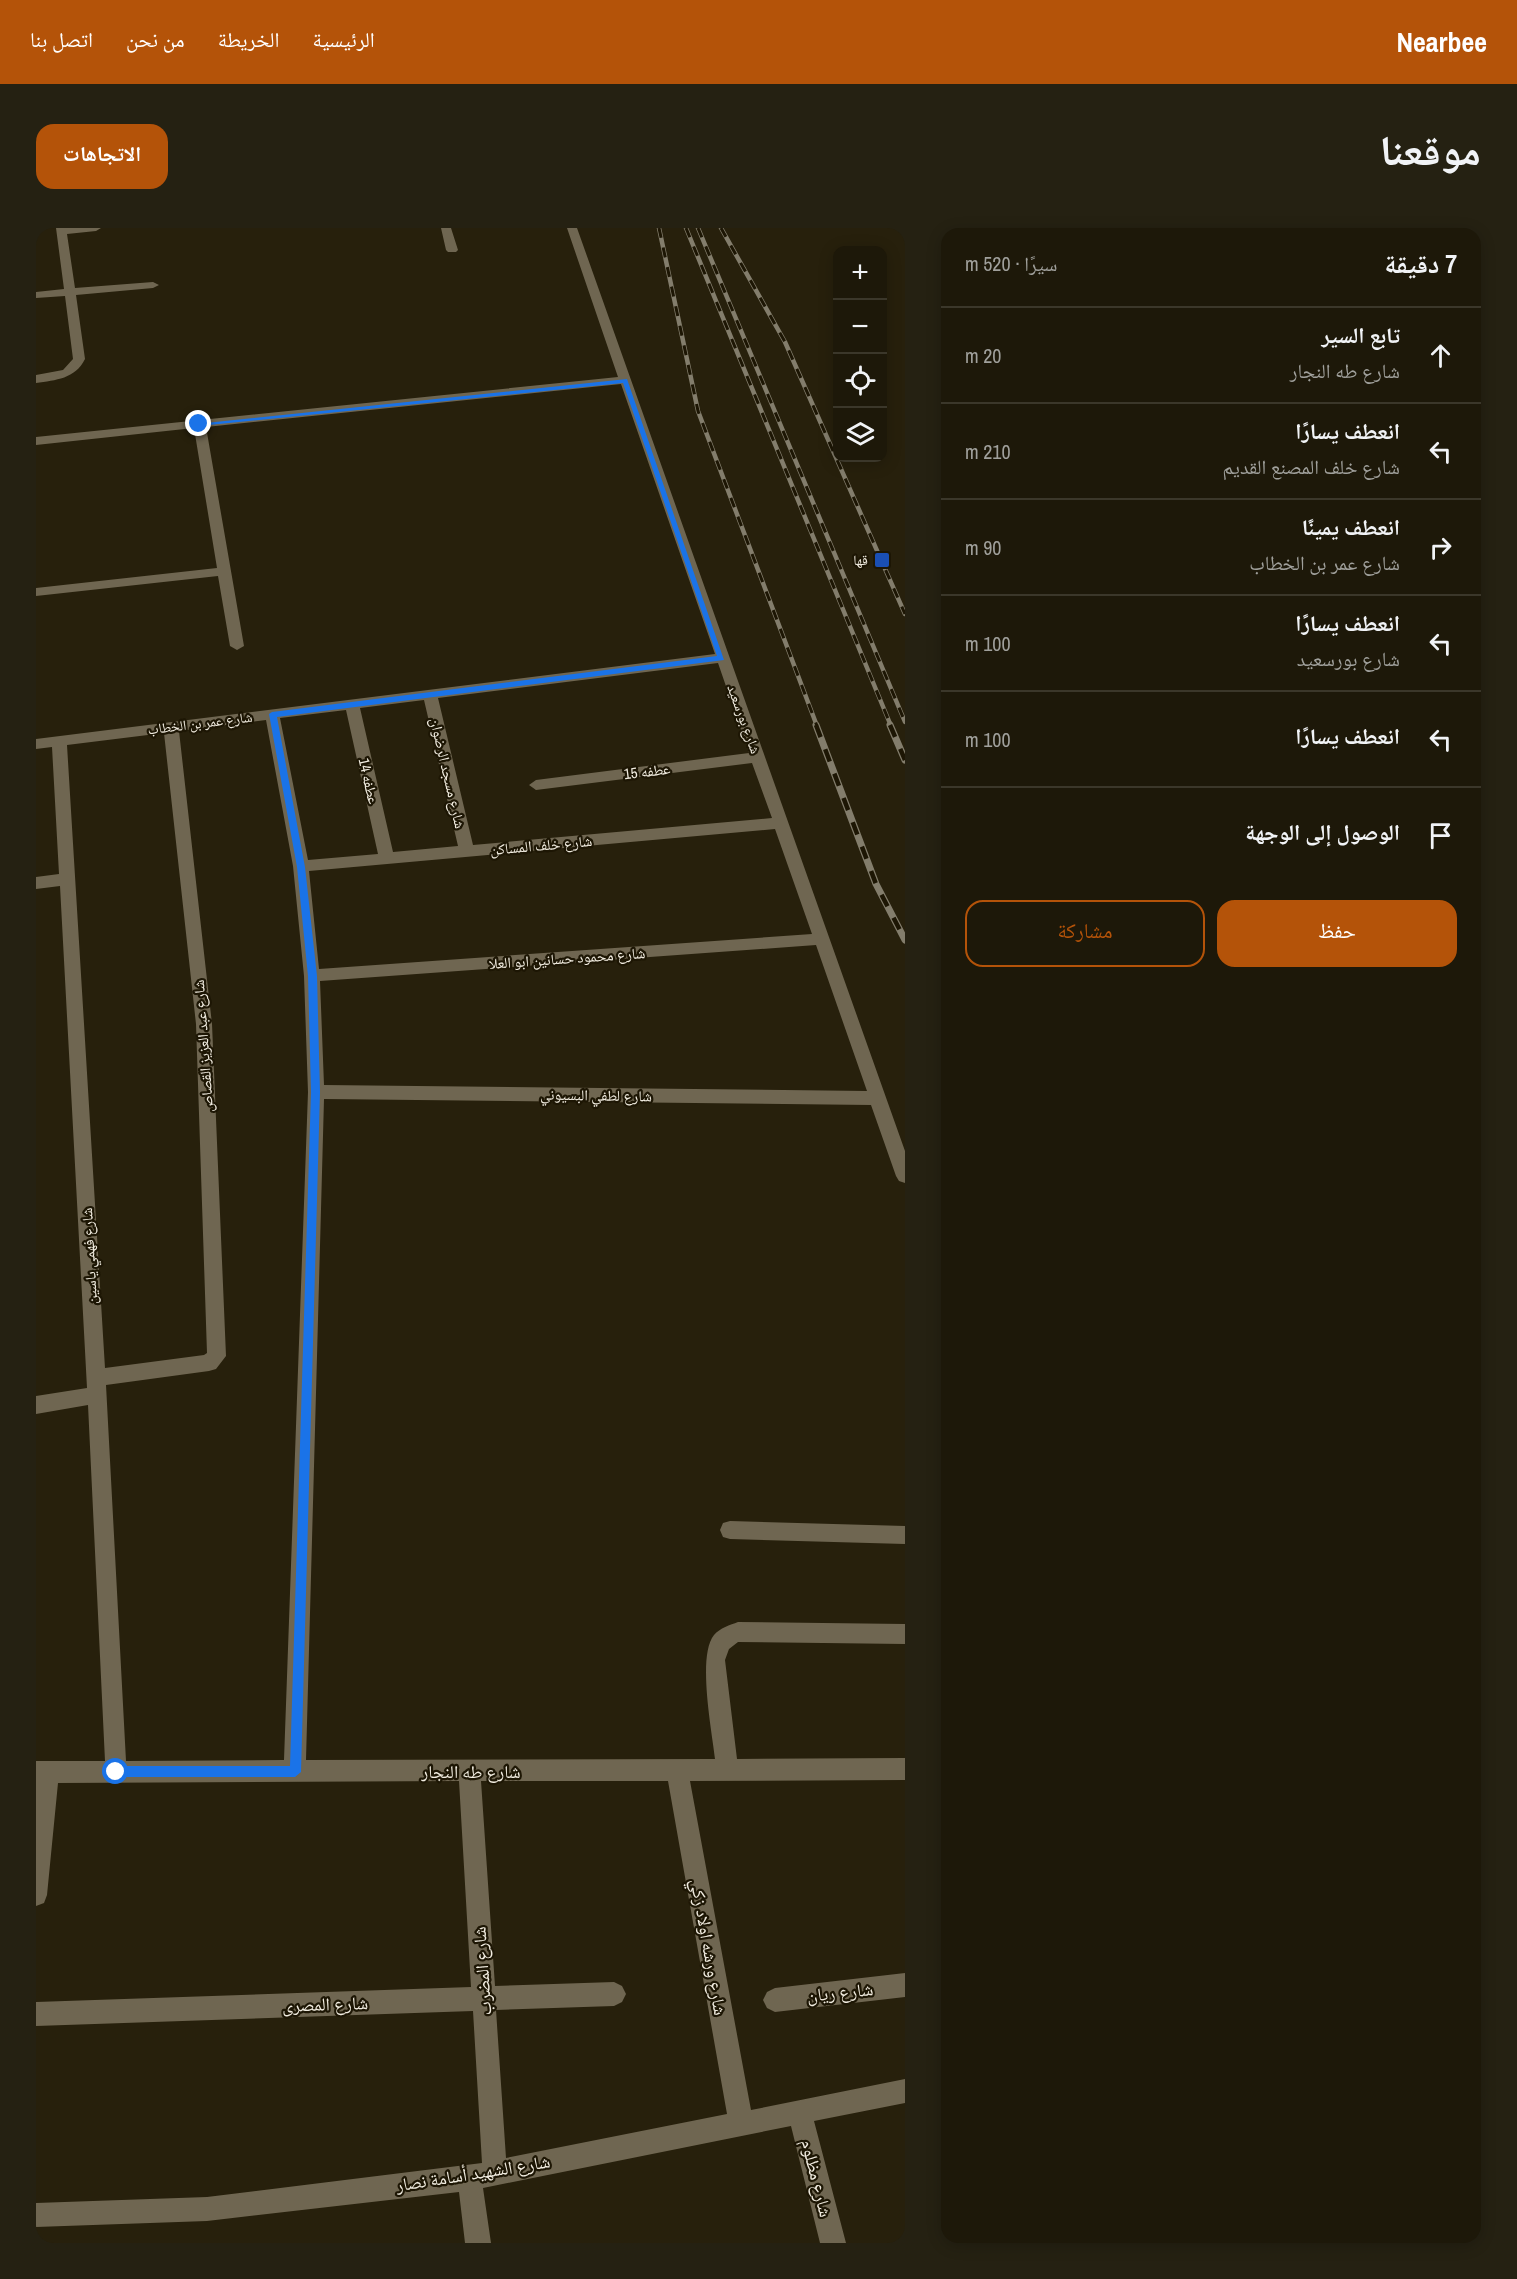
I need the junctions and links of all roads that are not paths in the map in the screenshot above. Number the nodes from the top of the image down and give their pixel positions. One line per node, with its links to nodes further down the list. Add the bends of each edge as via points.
1 (96, 228): 4 (street)
2 (446, 228): 5 (street)
3 (572, 228): 10 (street, شارع بورسعيد)
4 (61, 229): 7 (street)
5 (452, 250)
6 (153, 285): 7 (street)
7 (70, 292): 8 (street); 9 (street, via 77,366 68,373)
8 (36, 295)
9 (36, 379)
10 (625, 380): 11 (street); 16 (street, شارع بورسعيد)
11 (199, 424): 12 (street); 13 (street)
12 (36, 441)
13 (224, 571): 14 (street); 15 (street)
14 (36, 592)
15 (237, 646)
16 (722, 658): 17 (street, شارع عمر بن الخطاب); 23 (street, شارع بورسعيد)
17 (430, 694): 18 (street, شارع عمر بن الخطاب); 26 (street, شارع مسجد الرضوان)
18 (352, 704): 19 (street, شارع عمر بن الخطاب); 27 (street, عطفه 14)
19 (272, 714): 20 (street, شارع عمر بن الخطاب); 28 (street)
20 (171, 727): 21 (street, شارع عمر بن الخطاب); 36 (street, شارع عبد العزيز القصاص, via 204,1024 217,1356 209,1363)
21 (60, 741): 22 (street, شارع عمر بن الخطاب); 29 (street, شارع فهمي ياسين)
22 (36, 744)
23 (757, 757): 24 (street, عطفه 15); 25 (street, شارع بورسعيد)
24 (536, 785)
25 (780, 823): 26 (street, شارع خلف المساكن); 31 (street, شارع بورسعيد)
26 (467, 851): 27 (street, شارع خلف المساكن)
27 (387, 858): 28 (street, شارع خلف المساكن)
28 (301, 867): 32 (street)
29 (67, 879): 30 (street); 36 (street, شارع فهمي ياسين)
30 (36, 883)
31 (821, 939): 32 (street, شارع محمود حسانين ابو العلا); 34 (street, شارع بورسعيد)
32 (312, 976): 33 (street)
33 (316, 1092): 34 (street, شارع لطفي البسيوني); 47 (street)
34 (877, 1098): 35 (street, شارع بورسعيد)
35 (905, 1176)
36 (96, 1386): 37 (street); 46 (street, شارع فهمي ياسين)
37 (36, 1405)
38 (729, 1530): 39 (street)
39 (905, 1534)
40 (904, 1638): 43 (street, via 738,1632 720,1641 715,1660)
41 (905, 1769): 43 (street, شارع طه النجار)
42 (677, 1770): 43 (street, شارع طه النجار); 44 (street, شارع طه النجار); 56 (street, شارع ورشه اولاد زكي)
43 (727, 1770)
44 (469, 1771): 47 (street, شارع طه النجار); 51 (street, شارع المضرب)
45 (42, 1772): 46 (street, شارع طه النجار); 48 (street)
46 (116, 1772): 47 (street, شارع طه النجار)
47 (295, 1772)
48 (36, 1895)
49 (905, 1985): 52 (street, شارع ريان)
50 (614, 1994): 51 (street, شارع المصرى)
51 (483, 1999): 53 (street, شارع المصرى); 57 (street, شارع المضرب)
52 (775, 2000)
53 (36, 2014)
54 (905, 2091): 55 (street, شارع الشهيد أسامة نصار)
55 (800, 2112): 56 (street, شارع الشهيد أسامة نصار); 61 (street, شارع مظلوم)
56 (741, 2124): 57 (street, شارع الشهيد أسامة نصار)
57 (495, 2172): 58 (street, شارع الشهيد أسامة نصار)
58 (469, 2178): 59 (street, شارع الشهيد أسامة نصار, via 207,2209); 60 (street)
59 (36, 2215)
60 (478, 2243)
61 (833, 2243)

